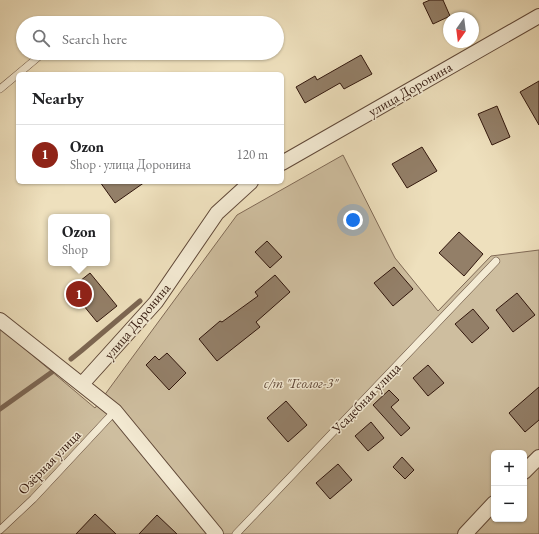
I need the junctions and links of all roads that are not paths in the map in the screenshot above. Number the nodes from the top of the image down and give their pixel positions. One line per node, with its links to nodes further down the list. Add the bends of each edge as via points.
1 (539, 16): 6 (street, улица Доронина)
2 (35, 60): 3 (lane)
3 (20, 72)
4 (16, 76): 5 (lane)
5 (0, 89)
6 (284, 162)
7 (249, 184): 10 (street, улица Доронина, via 217,212 156,302)
8 (496, 262): 17 (lane, Усадебная улица)
9 (0, 320): 10 (street)
10 (82, 384): 11 (street)
11 (115, 411): 15 (lane, Озёрная улица); 16 (street)
12 (539, 457): 13 (street)
13 (527, 469)
14 (491, 507): 18 (street)
15 (0, 530)
16 (216, 534)
17 (236, 534)
18 (464, 534)

